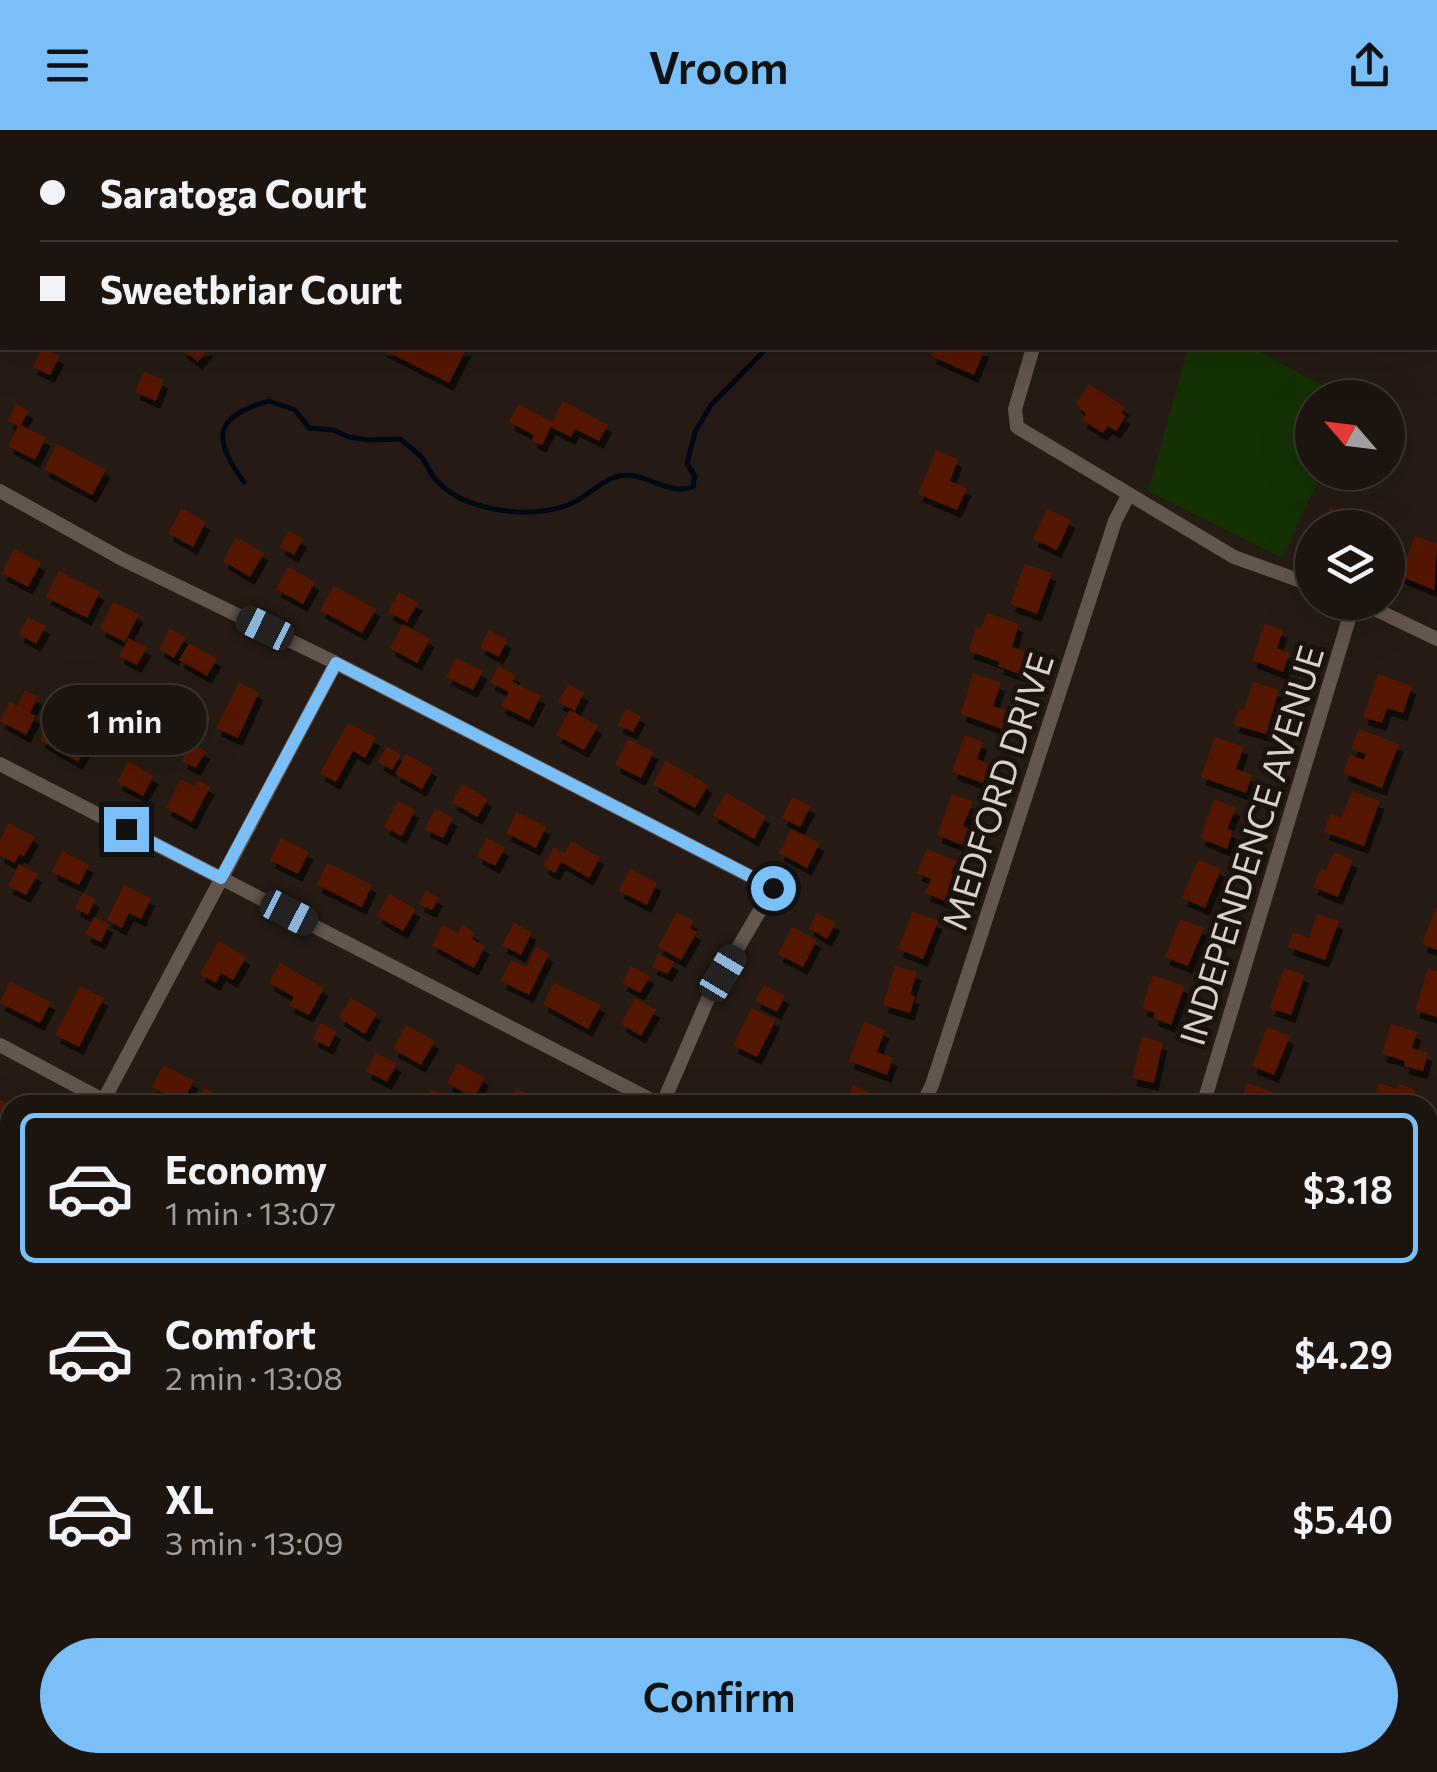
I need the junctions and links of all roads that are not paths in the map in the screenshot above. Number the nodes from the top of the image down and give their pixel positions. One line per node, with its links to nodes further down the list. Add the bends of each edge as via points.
1 (1032, 350): 3 (street, via 1014,409 1017,427)
2 (0, 492): 8 (street)
3 (1128, 496): 4 (street, via 1234,557); 16 (street, MEDFORD DRIVE)
4 (1295, 579)
5 (1352, 620): 17 (street, INDEPENDENCE AVENUE)
6 (1397, 620): 7 (street)
7 (1437, 638)
8 (336, 663): 10 (street); 15 (street, via 773,888 707,1001)
9 (0, 764): 10 (street)
10 (221, 878): 13 (street); 14 (street)
11 (0, 1044): 12 (street)
12 (91, 1095)
13 (109, 1095)
14 (643, 1095)
15 (666, 1095)
16 (927, 1095)
17 (1207, 1095)

